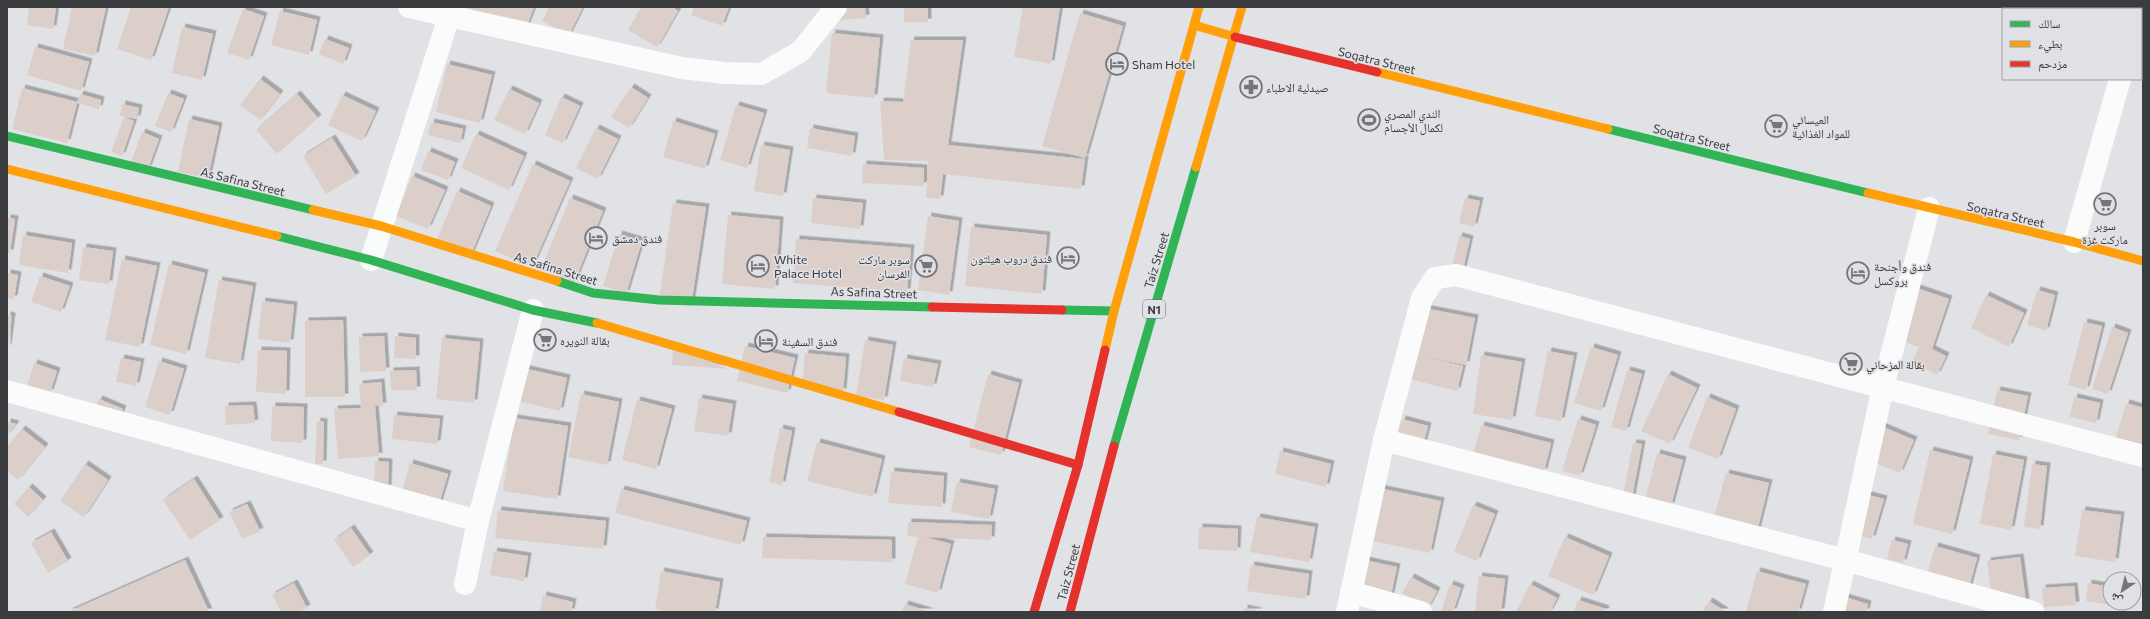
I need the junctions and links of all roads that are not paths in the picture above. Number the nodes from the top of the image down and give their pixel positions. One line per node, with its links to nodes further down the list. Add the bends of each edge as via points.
1 (409, 7): 5 (street)
2 (836, 7): 5 (street, via 800,52 761,74 682,68)
3 (1198, 7): 6 (main road, Taiz Street)
4 (1242, 7): 7 (main road, Taiz Street / N1)
5 (451, 12): 12 (street)
6 (1194, 25): 7 (main road, Soqatra Street); 17 (main road, Taiz Street)
7 (1235, 37): 11 (main road, Soqatra Street); 28 (main road, Taiz Street / N1, via 1107,468)
8 (2120, 80): 13 (street)
9 (7, 136): 12 (main road, As Safina Street)
10 (7, 169): 14 (main road)
11 (1929, 208): 13 (main road, Soqatra Street); 18 (street)
12 (381, 226): 14 (street); 17 (main road, As Safina Street, via 593,296 659,300)
13 (2074, 242): 15 (main road, Soqatra Street)
14 (371, 260): 16 (main road)
15 (2143, 261)
16 (533, 310): 22 (main road, via 588,317); 23 (street)
17 (1114, 311): 22 (main road, Taiz Street)
18 (1883, 387): 20 (street, via 1456,275 1435,278 1422,298); 21 (street); 24 (street)
19 (7, 391): 23 (street)
20 (1384, 440): 24 (street); 26 (street)
21 (2143, 456)
22 (1078, 465): 27 (main road, Taiz Street)
23 (478, 521): 25 (street)
24 (1846, 560): 30 (street); 31 (street)
25 (465, 584)
26 (1349, 602): 29 (street)
27 (1034, 612)
28 (1070, 612)
29 (1421, 612)
30 (1834, 612)
31 (2033, 612)

